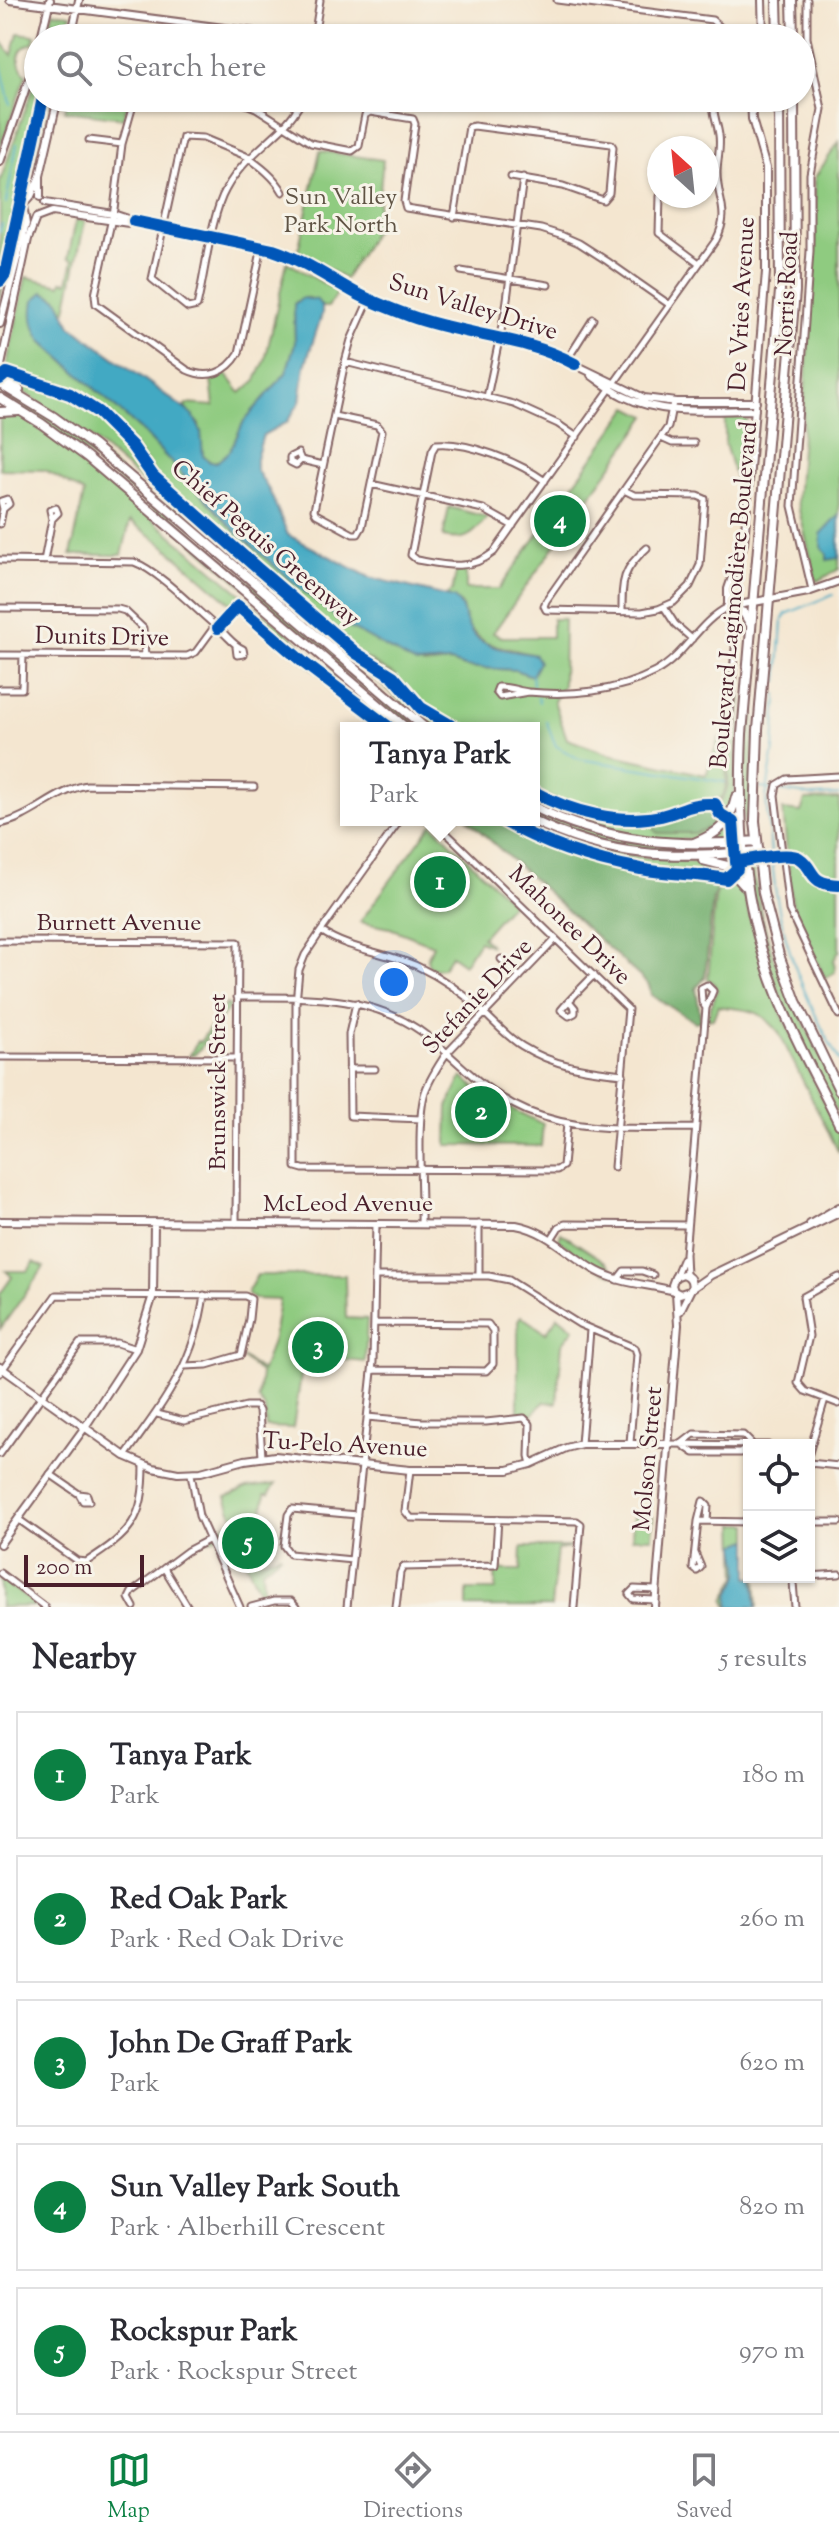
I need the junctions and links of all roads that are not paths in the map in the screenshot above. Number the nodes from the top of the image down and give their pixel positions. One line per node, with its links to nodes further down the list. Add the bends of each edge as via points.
1 (10, 0): 9 (street)
2 (79, 0): 11 (street)
3 (320, 0): 15 (street)
4 (557, 0): 10 (street)
5 (762, 0): 17 (street)
6 (777, 0): 18 (main road)
7 (792, 0): 19 (main road)
8 (807, 0): 20 (street, Norris Road)
9 (49, 2): 11 (street); 12 (street)
10 (595, 3): 16 (street)
11 (77, 9): 13 (street); 14 (street)
12 (44, 24)
13 (74, 24)
14 (192, 24)
15 (316, 24)
16 (717, 24)
17 (763, 24)
18 (778, 24)
19 (793, 24)
20 (807, 24)
21 (815, 76): 94 (street, Norris Road, via 822,109 810,174 792,506)
22 (24, 93): 36 (street)
23 (55, 112): 37 (street)
24 (131, 112): 34 (street)
25 (262, 112): 31 (street)
26 (296, 112): 31 (street)
27 (713, 112): 32 (street)
28 (752, 112): 71 (street, De Vries Avenue, via 764,153 767,199)
29 (779, 112): 96 (main road, Boulevard Lagimodière Boulevard, via 780,291)
30 (794, 112): 95 (main road, Boulevard Lagimodière Boulevard, via 795,291)
31 (283, 126): 35 (street); 48 (street, via 311,143 352,151 359,146 370,112 413,119 405,205 410,211)
32 (719, 136)
33 (89, 140): 34 (street)
34 (122, 144): 47 (street)
35 (249, 159): 41 (street); 51 (street, via 203,138 183,137); 52 (street, via 223,194)
36 (0, 162)
37 (40, 176): 42 (street); 43 (street)
38 (511, 177): 39 (street)
39 (523, 178): 48 (street, via 603,200 609,193 613,147 469,127); 50 (street)
40 (719, 187): 54 (street, via 724,219)
41 (283, 192)
42 (31, 196): 43 (street); 46 (street, via 23,205)
43 (42, 200): 45 (street); 47 (street, Sun Valley Drive)
44 (660, 208): 54 (street, via 659,233)
45 (44, 214): 47 (street, Sun Valley Drive); 49 (street)
46 (25, 215): 49 (street); 61 (street)
47 (112, 217): 51 (street, Sun Valley Drive); 53 (street, via 96,304 177,364 202,375 223,372 239,353)
48 (454, 217): 50 (street)
49 (36, 218): 65 (street)
50 (518, 225): 56 (street); 59 (street, via 579,243)
51 (162, 226): 52 (street, Sun Valley Drive); 52 (street, via 152,279 188,308 197,306)
52 (212, 237): 53 (street, Sun Valley Drive)
53 (262, 247): 58 (street, Sun Valley Drive, via 294,257)
54 (699, 263): 59 (street)
55 (461, 271): 56 (street)
56 (510, 279): 57 (street); 62 (street)
57 (548, 285)
58 (369, 300): 62 (street, Sun Valley Drive, via 421,320); 64 (street)
59 (670, 305): 67 (street)
60 (593, 319): 63 (street)
61 (0, 324)
62 (499, 338): 63 (street, Sun Valley Drive); 68 (street)
63 (567, 360): 67 (street, Sun Valley Drive)
64 (345, 362): 68 (street); 76 (street)
65 (0, 369): 70 (main road)
66 (0, 384): 70 (main road)
67 (612, 386): 72 (street, Sun Valley Drive); 77 (street)
68 (487, 397): 77 (street, via 537,413)
69 (0, 398): 75 (main road)
70 (31, 402): 111 (main road, via 94,446)
71 (756, 402): 72 (street, Sun Valley Drive); 73 (street, De Vries Avenue)
72 (672, 406): 73 (street, Sun Valley Drive); 78 (street)
73 (755, 410): 98 (street, De Vries Avenue, via 744,543 728,589)
74 (0, 412): 75 (main road)
75 (23, 412): 110 (main road, via 94,462)
76 (334, 416): 81 (street); 83 (street, via 377,425 382,431)
77 (577, 437): 82 (street)
78 (661, 438): 79 (street); 84 (street)
79 (694, 443)
80 (301, 460): 81 (street)
81 (323, 465): 83 (street, via 316,514 353,534 361,532)
82 (545, 481): 85 (street, via 492,454 440,443 432,451); 89 (street)
83 (371, 484): 85 (street)
84 (624, 490): 97 (street, via 705,499 698,571 685,592); 100 (street, via 544,606 553,612)
85 (423, 495): 89 (street, via 483,509); 89 (street, via 411,552 417,560 473,564 494,552)
86 (3, 509): 88 (street)
87 (52, 519): 92 (street)
88 (0, 524)
89 (513, 526)
90 (647, 548): 100 (street, via 623,577)
91 (0, 560): 92 (street)
92 (44, 561): 101 (street, via 140,564)
93 (839, 581): 94 (street)
94 (812, 590): 95 (street)
95 (770, 597): 96 (street); 122 (main road, Boulevard Lagimodière Boulevard, via 755,773)
96 (753, 600): 98 (street); 102 (main road, Boulevard Lagimodière Boulevard)
97 (664, 607): 100 (street); 103 (street)
98 (728, 607): 102 (main road, via 744,613); 103 (street); 112 (street, via 736,636)
99 (0, 608): 107 (street, via 121,609 143,628)
100 (622, 612)
101 (215, 626): 104 (street); 107 (street, Dunits Drive, via 191,656)
102 (751, 626): 114 (main road, Boulevard Lagimodière Boulevard)
103 (692, 639): 109 (street, via 663,667 626,684 591,691)
104 (236, 647)
105 (0, 655): 106 (street, Dunits Drive)
106 (23, 655): 107 (street, Dunits Drive); 108 (street, Dunits Drive, via 22,689)
107 (145, 656)
108 (0, 689)
109 (528, 692): 109 (street, via 503,686 496,692 506,698)
110 (399, 722)
111 (418, 722)
112 (728, 737)
113 (839, 776): 139 (street, via 787,779 777,785 775,795 789,910)
114 (739, 785): 121 (main road, via 726,824); 123 (main road, Boulevard Lagimodière Boulevard)
115 (254, 787): 118 (street, via 87,785)
116 (540, 810): 121 (main road, via 606,834)
117 (540, 823): 124 (main road, via 600,845)
118 (0, 824)
119 (396, 826): 126 (street)
120 (439, 826): 127 (street, Mahonee Drive)
121 (688, 845): 123 (main road)
122 (757, 846): 123 (main road); 146 (main road, Boulevard Lagimodière Boulevard, via 779,955)
123 (742, 848): 124 (main road); 125 (main road, Boulevard Lagimodière Boulevard)
124 (675, 857): 125 (main road, via 725,865)
125 (748, 893): 149 (main road, Boulevard Lagimodière Boulevard, via 777,995)
126 (321, 931): 134 (street, via 301,963); 138 (street, via 426,970)
127 (557, 939): 131 (street, Mahonee Drive); 132 (street, Stefanie Drive)
128 (0, 941): 129 (street, Burnett Avenue)
129 (238, 942): 133 (street, Brunswick Street)
130 (501, 959): 132 (street)
131 (594, 975): 135 (street); 145 (street, Mahonee Drive, via 628,1009)
132 (520, 977): 138 (street, Stefanie Drive)
133 (237, 997): 134 (street); 142 (street, Brunswick Street)
134 (296, 997): 136 (street); 153 (street, via 296,1167)
135 (570, 1002)
136 (356, 1003): 140 (street, via 406,1022); 143 (street, via 349,1030)
137 (706, 1008): 150 (street)
138 (484, 1013): 140 (street, Stefanie Drive); 145 (street, via 520,1045 549,1060)
139 (839, 1015)
140 (446, 1054): 147 (street, Stefanie Drive, via 424,1095); 148 (street, via 494,1094)
141 (0, 1057): 142 (street)
142 (237, 1058): 158 (street, Brunswick Street)
143 (349, 1069): 144 (street); 147 (street, via 350,1116)
144 (375, 1069)
145 (623, 1074): 151 (street, Mahonee Drive)
146 (839, 1090)
147 (421, 1119): 153 (street, Stefanie Drive)
148 (567, 1124): 151 (street); 153 (street, via 563,1166 557,1170)
149 (839, 1124)
150 (695, 1128): 151 (street); 162 (street)
151 (618, 1129): 152 (street, Mahonee Drive)
152 (614, 1167)
153 (422, 1170): 160 (street, Stefanie Drive)
154 (839, 1207): 163 (street)
155 (839, 1213): 163 (street)
156 (0, 1221): 157 (street, McLeod Avenue)
157 (154, 1223): 158 (street, McLeod Avenue); 177 (street)
158 (236, 1223): 159 (street, McLeod Avenue)
159 (376, 1224): 160 (street, McLeod Avenue); 168 (street)
160 (421, 1224): 161 (street, McLeod Avenue)
161 (479, 1224): 164 (street, McLeod Avenue, via 516,1225); 169 (street)
162 (687, 1225): 164 (street, via 565,1224); 165 (street)
163 (804, 1228): 167 (street)
164 (552, 1238): 173 (street, McLeod Avenue)
165 (685, 1254): 170 (street); 172 (street)
166 (653, 1275): 173 (street, via 624,1271)
167 (711, 1275): 170 (street); 175 (street)
168 (376, 1276): 169 (street); 180 (street)
169 (479, 1276): 181 (street, via 509,1280)
170 (687, 1276): 172 (street); 175 (street)
171 (839, 1277): 187 (street, via 803,1297 809,1336 798,1383)
172 (674, 1278): 174 (street); 176 (street)
173 (617, 1280): 174 (street, McLeod Avenue)
174 (651, 1286): 176 (street, McLeod Avenue)
175 (690, 1290): 176 (street); 179 (street, Molson Street)
176 (675, 1292): 179 (street, Molson Street)
177 (153, 1295): 178 (street); 182 (street); 184 (street, via 56,1295)
178 (204, 1295): 183 (street); 183 (street, via 251,1299 241,1355)
179 (679, 1315): 196 (street, Molson Street)
180 (376, 1323): 185 (street); 185 (street, via 488,1324 493,1331 493,1364 486,1371)
181 (590, 1330): 194 (street, via 637,1351); 195 (street)
182 (136, 1349): 186 (street, via 80,1343); 191 (street)
183 (185, 1366): 189 (street)
184 (1, 1370): 186 (street, Tu-Pelo Avenue)
185 (372, 1370): 190 (street)
186 (41, 1396): 191 (street, Tu-Pelo Avenue); 199 (street)
187 (825, 1399): 188 (street); 193 (street)
188 (839, 1404)
189 (157, 1414): 200 (street); 201 (street, via 184,1421 256,1406)
190 (367, 1417): 202 (street); 203 (street, via 422,1422 524,1418 530,1424)
191 (85, 1427): 200 (street, Tu-Pelo Avenue); 208 (street)
192 (746, 1439): 197 (street, via 694,1434)
193 (813, 1439)
194 (630, 1443): 195 (street, Tu-Pelo Avenue); 196 (street, Tu-Pelo Avenue)
195 (581, 1444): 203 (street, Tu-Pelo Avenue)
196 (668, 1444): 197 (street); 228 (street, Molson Street)
197 (681, 1444): 198 (street, via 694,1453)
198 (743, 1451)
199 (0, 1454)
200 (125, 1456): 205 (street, Tu-Pelo Avenue)
201 (262, 1457): 202 (street, Tu-Pelo Avenue); 209 (street, Tu-Pelo Avenue)
202 (362, 1464): 207 (street, Tu-Pelo Avenue); 211 (street)
203 (531, 1464): 207 (street, Tu-Pelo Avenue, via 501,1470)
204 (815, 1464): 206 (street)
205 (144, 1465): 209 (street, Tu-Pelo Avenue); 212 (street, via 144,1496 135,1519 86,1562)
206 (839, 1466)
207 (410, 1470): 213 (street, via 405,1511 409,1517)
208 (50, 1474): 210 (street); 212 (street)
209 (191, 1474): 219 (street)
210 (79, 1494)
211 (357, 1515): 222 (street); 222 (street, via 292,1509 284,1546 290,1554)
212 (18, 1519): 220 (street)
213 (498, 1519): 237 (street, via 495,1565 405,1566); 238 (street, via 581,1524)
214 (698, 1521): 215 (street); 215 (street, via 703,1501); 221 (street)
215 (707, 1521): 216 (street)
216 (743, 1522)
217 (815, 1522): 218 (street)
218 (839, 1522)
219 (208, 1540): 223 (street); 233 (street)
220 (0, 1544)
221 (695, 1553)
222 (352, 1560): 236 (street)
223 (164, 1568): 231 (street, via 132,1592); 232 (street)
224 (0, 1573): 230 (street)
225 (839, 1574): 226 (street)
226 (815, 1576)
227 (793, 1583): 239 (street)
228 (656, 1590): 229 (street, Molson Street); 229 (street, via 634,1589 629,1594)
229 (655, 1604)
230 (45, 1607)
231 (134, 1607)
232 (188, 1607)
233 (240, 1607)
234 (251, 1607): 235 (street, via 281,1600)
235 (296, 1607)
236 (347, 1607)
237 (396, 1607)
238 (574, 1607)
239 (795, 1607)

